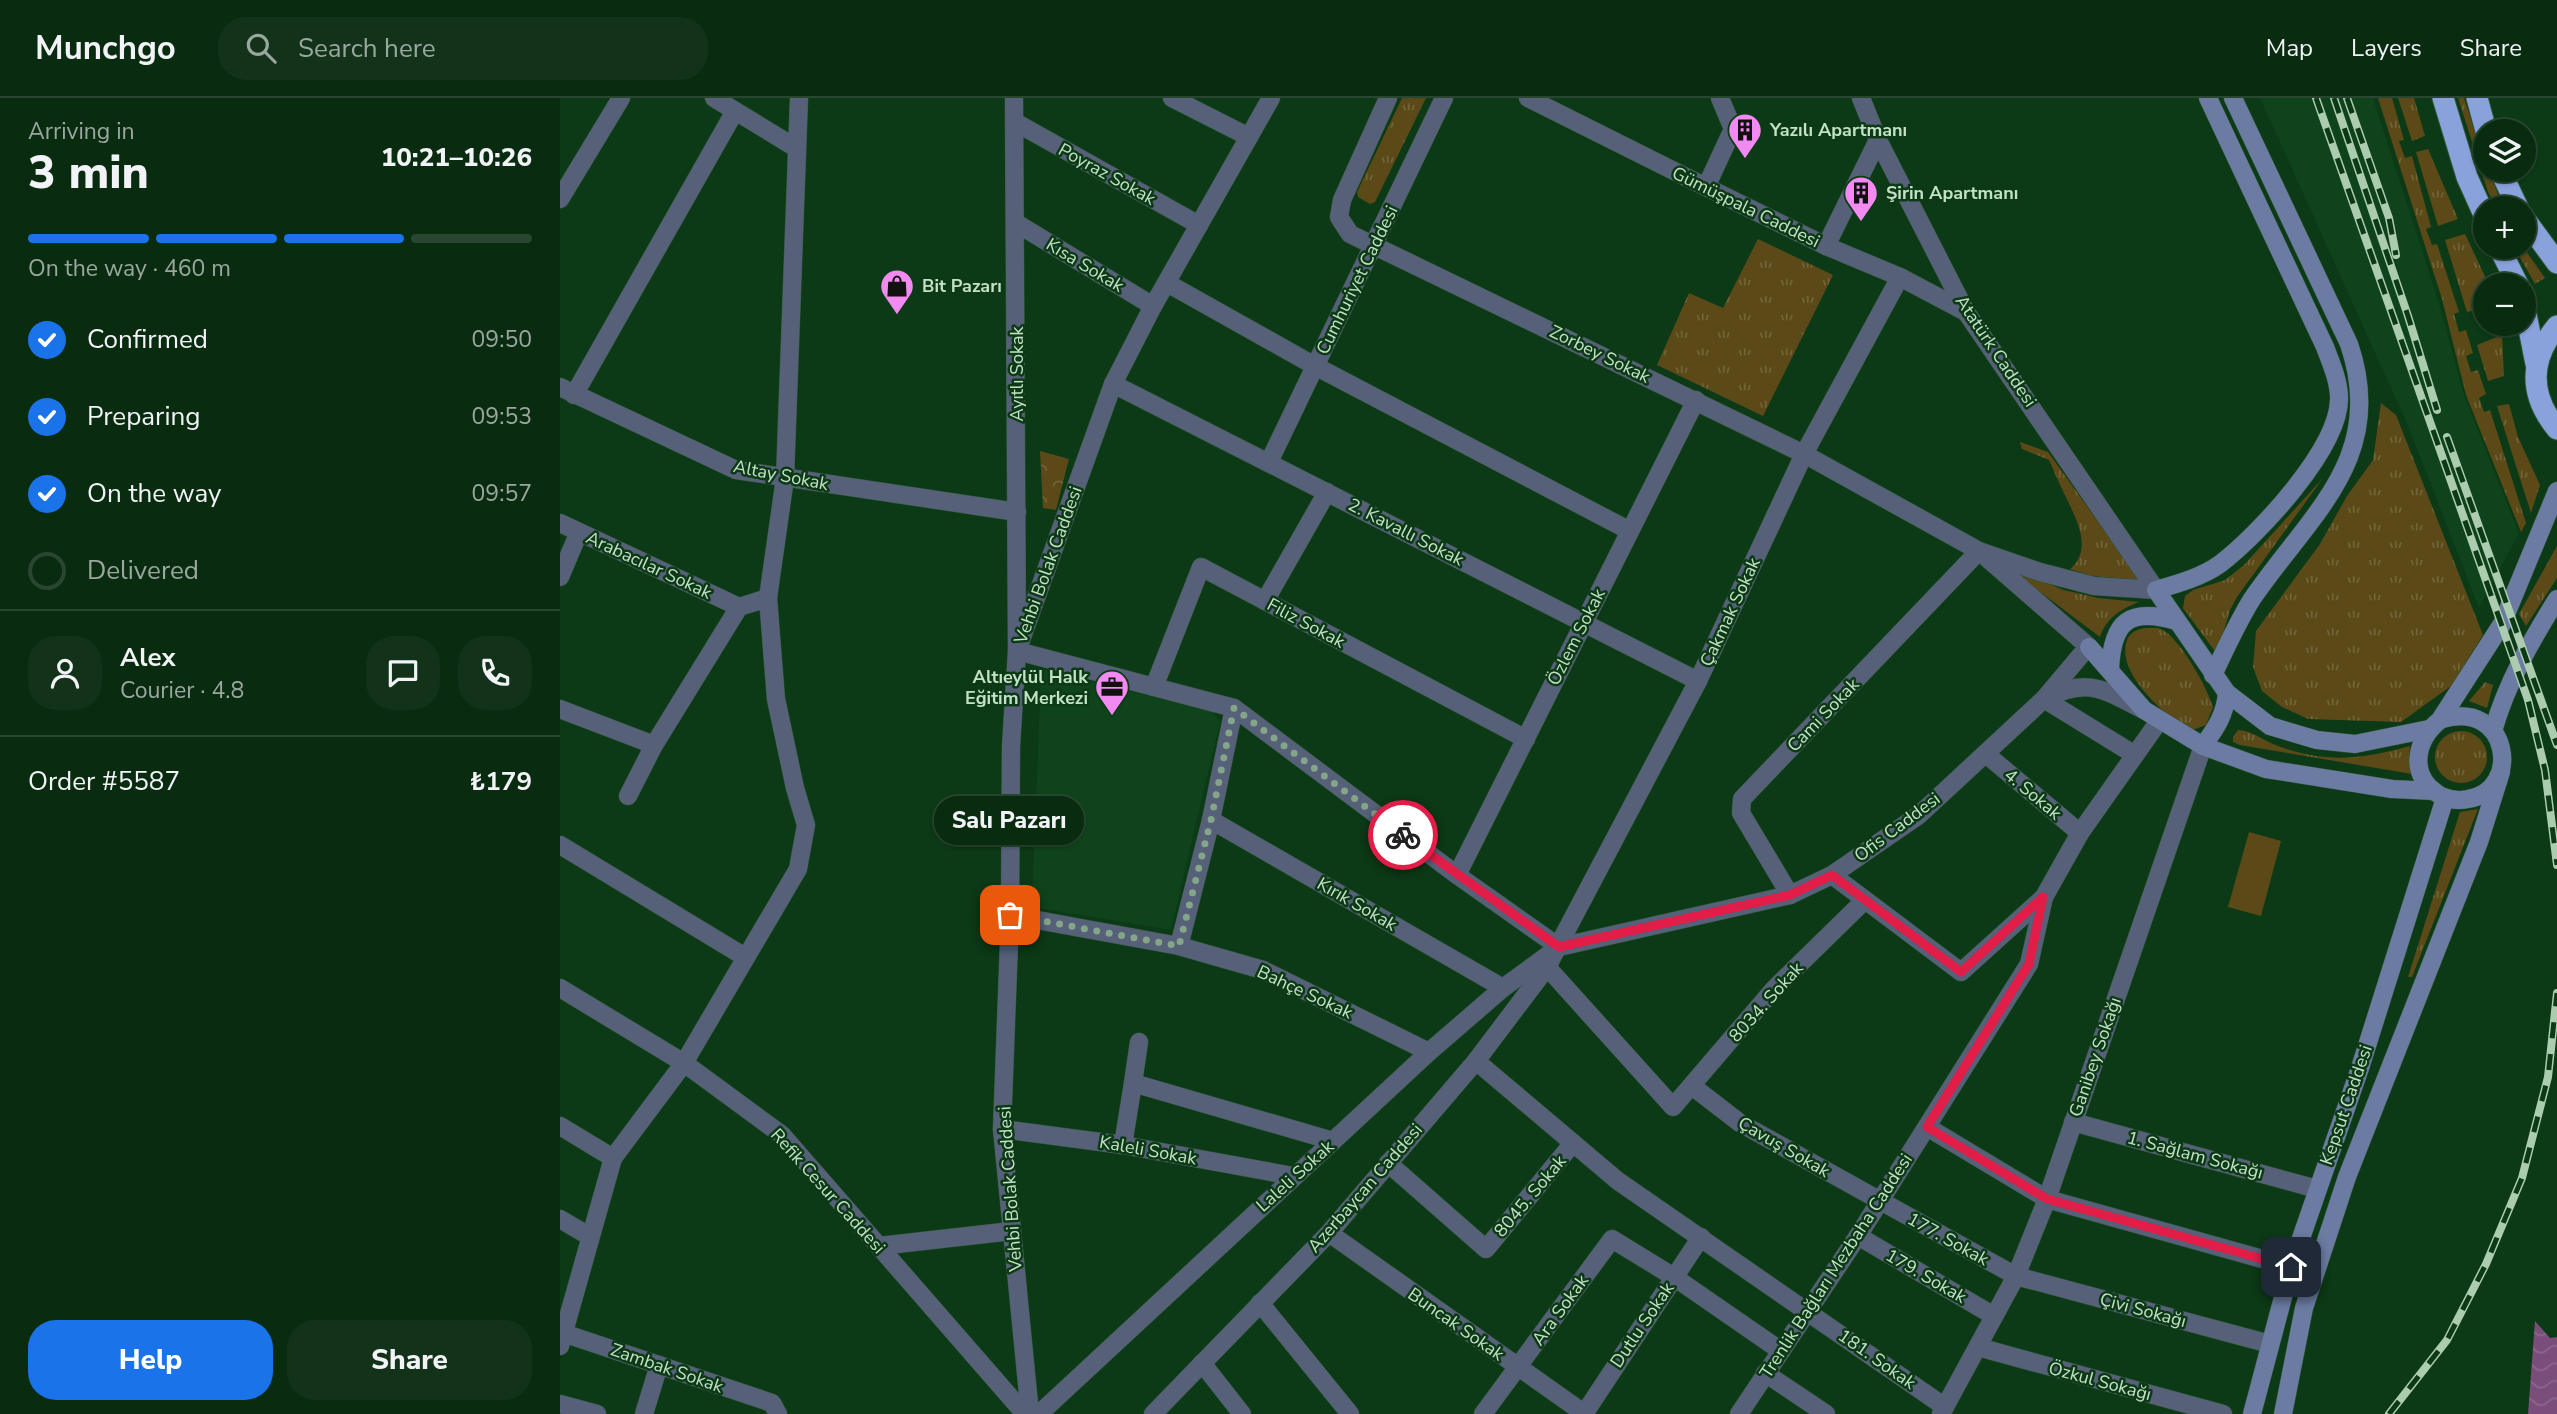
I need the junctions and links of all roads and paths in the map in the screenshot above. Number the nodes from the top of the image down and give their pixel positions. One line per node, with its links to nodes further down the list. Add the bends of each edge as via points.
1 (621, 98): 23 (street)
2 (714, 98): 16 (street)
3 (799, 98): 21 (street)
4 (1014, 98): 18 (street, Ayıtlı Sokak)
5 (1172, 98): 19 (street)
6 (1271, 98): 19 (street, Vehbi Bolak Caddesi)
7 (1388, 98): 28 (street, Zorbey Sokak, via 1342,200 1339,217 1350,234)
8 (1444, 98): 28 (street, Cumhuriyet Caddesi)
9 (1528, 98): 22 (street, Gümüşpala Caddesi)
10 (1720, 98): 22 (street, via 1732,129)
11 (1861, 98): 20 (street, Atatürk Caddesi)
12 (2208, 98): 54 (main road, via 2325,347 2339,399 2327,443 2314,465 2252,535 2219,565)
13 (2232, 98): 64 (main road, via 2349,344 2359,380 2361,414 2342,476 2252,600)
14 (2443, 98): 24 (highway)
15 (2477, 98): 17 (highway)
16 (735, 111): 21 (street); 40 (street)
17 (2483, 119)
18 (1014, 122): 25 (street, Ayıtlı Sokak); 26 (street, Poyraz Sokak)
19 (1249, 137): 26 (street, Vehbi Bolak Caddesi)
20 (1878, 139): 29 (street); 34 (street, Atatürk Caddesi)
21 (796, 148): 45 (street)
22 (1706, 187): 29 (street, Gümüşpala Caddesi)
23 (561, 196)
24 (2476, 196)
25 (1016, 223): 33 (street, Kısa Sokak); 48 (street, Ayıtlı Sokak)
26 (1199, 225): 32 (street, Vehbi Bolak Caddesi)
27 (2536, 234): 30 (highway)
28 (1373, 246): 37 (street, Cumhuriyet Caddesi); 41 (street, Zorbey Sokak)
29 (1826, 246): 31 (street, Gümüşpala Caddesi)
30 (2557, 263)
31 (1900, 277): 34 (street, Gümüşpala Caddesi); 43 (street, Çakmak Sokak)
32 (1167, 283): 33 (street, Vehbi Bolak Caddesi); 37 (street)
33 (1153, 306): 39 (street, Vehbi Bolak Caddesi)
34 (1966, 312): 54 (street, Atatürk Caddesi)
35 (2557, 326): 38 (highway, via 2544,342)
36 (2530, 336): 38 (highway)
37 (1315, 366): 44 (street, Cumhuriyet Caddesi); 50 (street)
38 (2536, 366): 42 (highway, via 2536,391)
39 (1113, 384): 44 (street, 2. Kavallı Sokak); 61 (street, Vehbi Bolak Caddesi)
40 (567, 391): 45 (street, Altay Sokak, via 736,470)
41 (1696, 400): 43 (street, Zorbey Sokak); 50 (street, Özlem Sokak)
42 (2557, 429)
43 (1804, 454): 52 (street, Zorbey Sokak); 65 (street, Çakmak Sokak)
44 (1269, 463): 47 (street, 2. Kavallı Sokak)
45 (785, 478): 48 (street, Altay Sokak); 55 (street)
46 (2557, 491): 72 (main road, via 2502,624)
47 (1326, 492): 57 (street); 60 (street, 2. Kavallı Sokak)
48 (1017, 512): 61 (street, Ayıtlı Sokak)
49 (560, 523): 51 (street, Arabacılar Sokak)
50 (1630, 531): 60 (street, Özlem Sokak)
51 (579, 532): 53 (street); 58 (street, Arabacılar Sokak)
52 (1979, 551): 54 (street, via 2094,586); 62 (street); 87 (street, Cami Sokak, via 1742,799 1741,813)
53 (560, 577)
54 (2156, 590): 59 (main road)
55 (768, 598): 58 (street); 93 (street, via 776,699 806,825 798,869)
56 (2557, 599): 73 (main road, via 2524,652 2502,698)
57 (1265, 601): 66 (street, Filiz Sokak, via 1201,567); 74 (street, Filiz Sokak)
58 (738, 607): 75 (street)
59 (2177, 621): 63 (main road, via 2153,614 2129,620 2111,645); 64 (main road)
60 (1583, 623): 65 (street, 2. Kavallı Sokak); 74 (street, Özlem Sokak)
61 (1017, 650): 66 (street); 90 (street, Vehbi Bolak Caddesi)
62 (2085, 651): 63 (main road); 68 (street, Ofis Caddesi)
63 (2110, 670): 71 (main road)
64 (2213, 675): 67 (main road)
65 (1698, 681): 92 (street, Çakmak Sokak)
66 (1154, 687): 69 (street)
67 (2227, 693): 72 (main road, via 2270,726 2317,740 2355,744); 76 (main road, Ganibey Sokağı, via 2220,723)
68 (2044, 699): 71 (street, Ofis Caddesi, via 2064,689 2101,688); 77 (street, Ofis Caddesi); 78 (street)
69 (1234, 708): 82 (street); 85 (street)
70 (560, 709): 75 (street)
71 (2152, 715): 76 (main road); 78 (street, Trenlik Bağları Mezbaha Caddesi)
72 (2435, 725): 73 (main road, via 2454,716 2469,716); 80 (main road, via 2421,742 2418,755 2424,781)
73 (2493, 731): 79 (main road, via 2502,750)
74 (1526, 739): 85 (street, Özlem Sokak)
75 (654, 745): 81 (street)
76 (2203, 746): 80 (main road, via 2266,769); 103 (street, Ganibey Sokağı)
77 (1987, 755): 83 (street, 4. Sokak); 86 (street, Ofis Caddesi, via 1919,815)
78 (2135, 755): 83 (street, Trenlik Bağları Mezbaha Caddesi)
79 (2501, 772): 80 (main road, via 2494,784 2472,799); 155 (main road, Kepsut Caddesi, via 2479,842 2347,1177 2304,1308)
80 (2439, 794): 113 (main road, Kepsut Caddesi, via 2360,1068)
81 (628, 796)
82 (1211, 820): 91 (street); 96 (street, Kırık Sokak)
83 (2080, 833): 88 (street, Trenlik Bağları Mezbaha Caddesi)
84 (560, 845): 93 (street)
85 (1457, 875): 92 (street)
86 (1832, 875): 87 (street, Ofis Caddesi); 89 (street)
87 (1790, 895): 92 (street, Ofis Caddesi)
88 (2043, 897): 89 (street, via 1961,972); 105 (street, Trenlik Bağları Mezbaha Caddesi, via 2029,964)
89 (1865, 900): 102 (street, 8034. Sokak, via 1774,989)
90 (1010, 915): 91 (street, Bahçe Sokak); 106 (street, Vehbi Bolak Caddesi)
91 (1179, 946): 98 (street, Bahçe Sokak, via 1263,970)
92 (1559, 947): 94 (street, Azerbaycan Caddesi); 96 (street, Laleli Sokak)
93 (745, 957): 100 (street)
94 (1547, 967): 99 (street, Azerbaycan Caddesi); 102 (street, 8034. Sokak, via 1672,1107)
95 (560, 988): 100 (street, Refik Cesur Caddesi)
96 (1503, 988): 98 (street, Laleli Sokak)
97 (1139, 1042): 101 (street)
98 (1429, 1052): 107 (street, Laleli Sokak)
99 (1476, 1061): 108 (street, 181. Sokak); 111 (street, Azerbaycan Caddesi)
100 (684, 1063): 110 (street); 122 (street, Refik Cesur Caddesi, via 782,1135)
101 (1133, 1083): 107 (street); 109 (street)
102 (1692, 1086): 115 (street, Çavuş Sokak, via 1740,1123)
103 (2073, 1122): 113 (street, 1. Sağlam Sokağı); 114 (street, Ganibey Sokağı)
104 (560, 1126): 110 (street)
105 (1927, 1127): 114 (street); 115 (street, Trenlik Bağları Mezbaha Caddesi)
106 (1002, 1129): 109 (street, Kaleli Sokak); 117 (street, Vehbi Bolak Caddesi)
107 (1334, 1141): 112 (street, Laleli Sokak)
108 (1573, 1143): 111 (street, 8045. Sokak, via 1486,1249); 121 (street, 181. Sokak, via 1618,1181)
109 (1123, 1145): 112 (street, Kaleli Sokak)
110 (613, 1158): 119 (street)
111 (1388, 1163): 118 (street, Azerbaycan Caddesi)
112 (1293, 1176): 145 (street, Laleli Sokak)
113 (2317, 1189): 123 (main road, Kepsut Caddesi)
114 (2047, 1199): 123 (street); 124 (street, Ganibey Sokağı)
115 (1879, 1201): 120 (street, Trenlik Bağları Mezbaha Caddesi); 124 (street, 177. Sokak)
116 (560, 1219): 119 (street)
117 (1012, 1231): 122 (street); 144 (street, Vehbi Bolak Caddesi)
118 (1329, 1233): 126 (street, Azerbaycan Caddesi); 136 (street, Buncak Sokak)
119 (589, 1236): 128 (street)
120 (1858, 1236): 127 (street, Trenlik Bağları Mezbaha Caddesi); 129 (street, 179. Sokak)
121 (1701, 1237): 125 (street, Dutlu Sokak); 127 (street, 181. Sokak)
122 (879, 1246): 143 (street, Refik Cesur Caddesi)
123 (2291, 1267): 131 (main road, Kepsut Caddesi)
124 (2016, 1276): 129 (street, Ganibey Sokağı); 131 (street, Çivi Sokağı)
125 (1674, 1278): 133 (street); 136 (street, Ara Sokak, via 1612,1239); 150 (street, Dutlu Sokak)
126 (1260, 1303): 134 (street, Azerbaycan Caddesi); 148 (street)
127 (1808, 1311): 133 (street, Trenlik Bağları Mezbaha Caddesi); 140 (street, 181. Sokak)
128 (564, 1313): 130 (street)
129 (1994, 1316): 132 (street, Ganibey Sokağı)
130 (562, 1340): 135 (street, Zambak Sokak)
131 (2270, 1343): 154 (main road, Kepsut Caddesi)
132 (1978, 1347): 140 (street, Ganibey Sokağı); 153 (street, Özkul Sokağı)
133 (1781, 1351): 137 (street, Trenlik Bağları Mezbaha Caddesi)
134 (1202, 1363): 146 (street, Azerbaycan Caddesi); 147 (street)
135 (659, 1365): 139 (street, Zambak Sokak); 142 (street)
136 (1518, 1367): 149 (street, Ara Sokak); 150 (street, Buncak Sokak)
137 (1765, 1373): 151 (street, Trenlik Bağları Mezbaha Caddesi); 152 (street)
138 (560, 1404): 141 (street)
139 (775, 1409)
140 (1943, 1410)
141 (597, 1414)
142 (644, 1414)
143 (1025, 1414)
144 (1030, 1414)
145 (1039, 1414)
146 (1153, 1414)
147 (1242, 1414)
148 (1350, 1414)
149 (1483, 1414)
150 (1584, 1414)
151 (1739, 1414)
152 (1826, 1414)
153 (2223, 1414)
154 (2252, 1414)
155 (2283, 1414)

